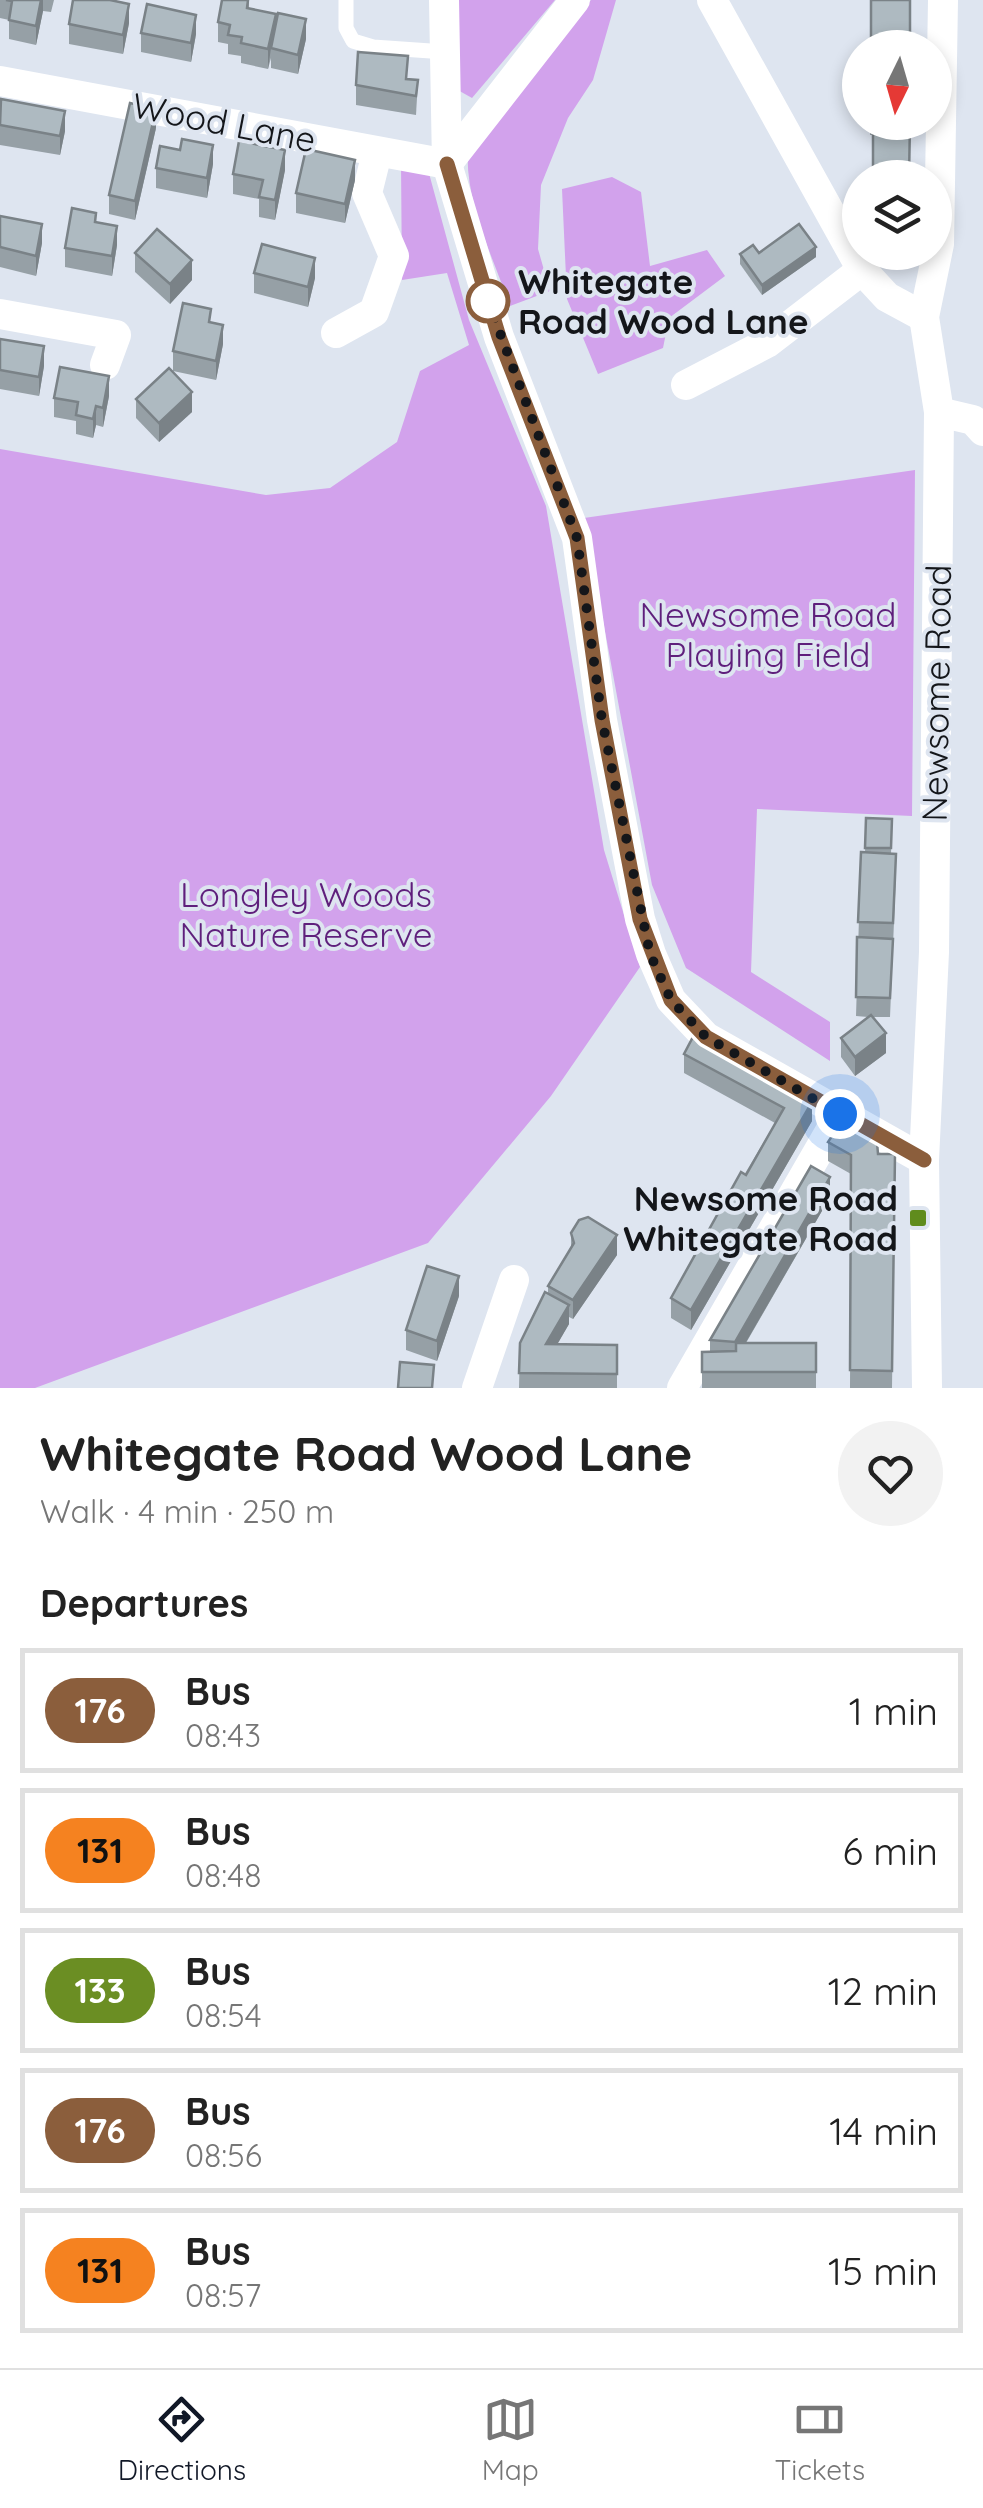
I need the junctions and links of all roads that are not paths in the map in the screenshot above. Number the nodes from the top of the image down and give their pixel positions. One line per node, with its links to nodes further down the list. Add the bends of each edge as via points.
1 (346, 0): 6 (lane, via 353,41)
2 (444, 0): 6 (street)
3 (575, 0): 9 (street)
4 (712, 0): 10 (street)
5 (943, 0): 13 (street, Newsome Road, via 939,244)
6 (445, 52): 9 (street)
7 (0, 80): 8 (street, Wood Lane)
8 (378, 152): 9 (street, Wood Lane); 14 (street, via 367,193 394,256 374,312)
9 (447, 164): 19 (street, via 499,337 577,538 602,720 650,954 671,1000 706,1037)
10 (842, 234)
11 (862, 270): 13 (street, via 887,297); 16 (street, via 767,343)
12 (0, 314): 15 (street, via 116,335)
13 (924, 317): 17 (street, Newsome Road)
14 (336, 333)
15 (106, 365)
16 (686, 385)
17 (939, 412): 18 (street, via 973,420); 20 (street, Newsome Road, via 934,952)
18 (983, 431)
19 (840, 1114): 20 (street); 23 (street)
20 (924, 1160): 24 (street, Newsome Road)
21 (514, 1280): 22 (street)
22 (477, 1388)
23 (682, 1388)
24 (926, 1388)

